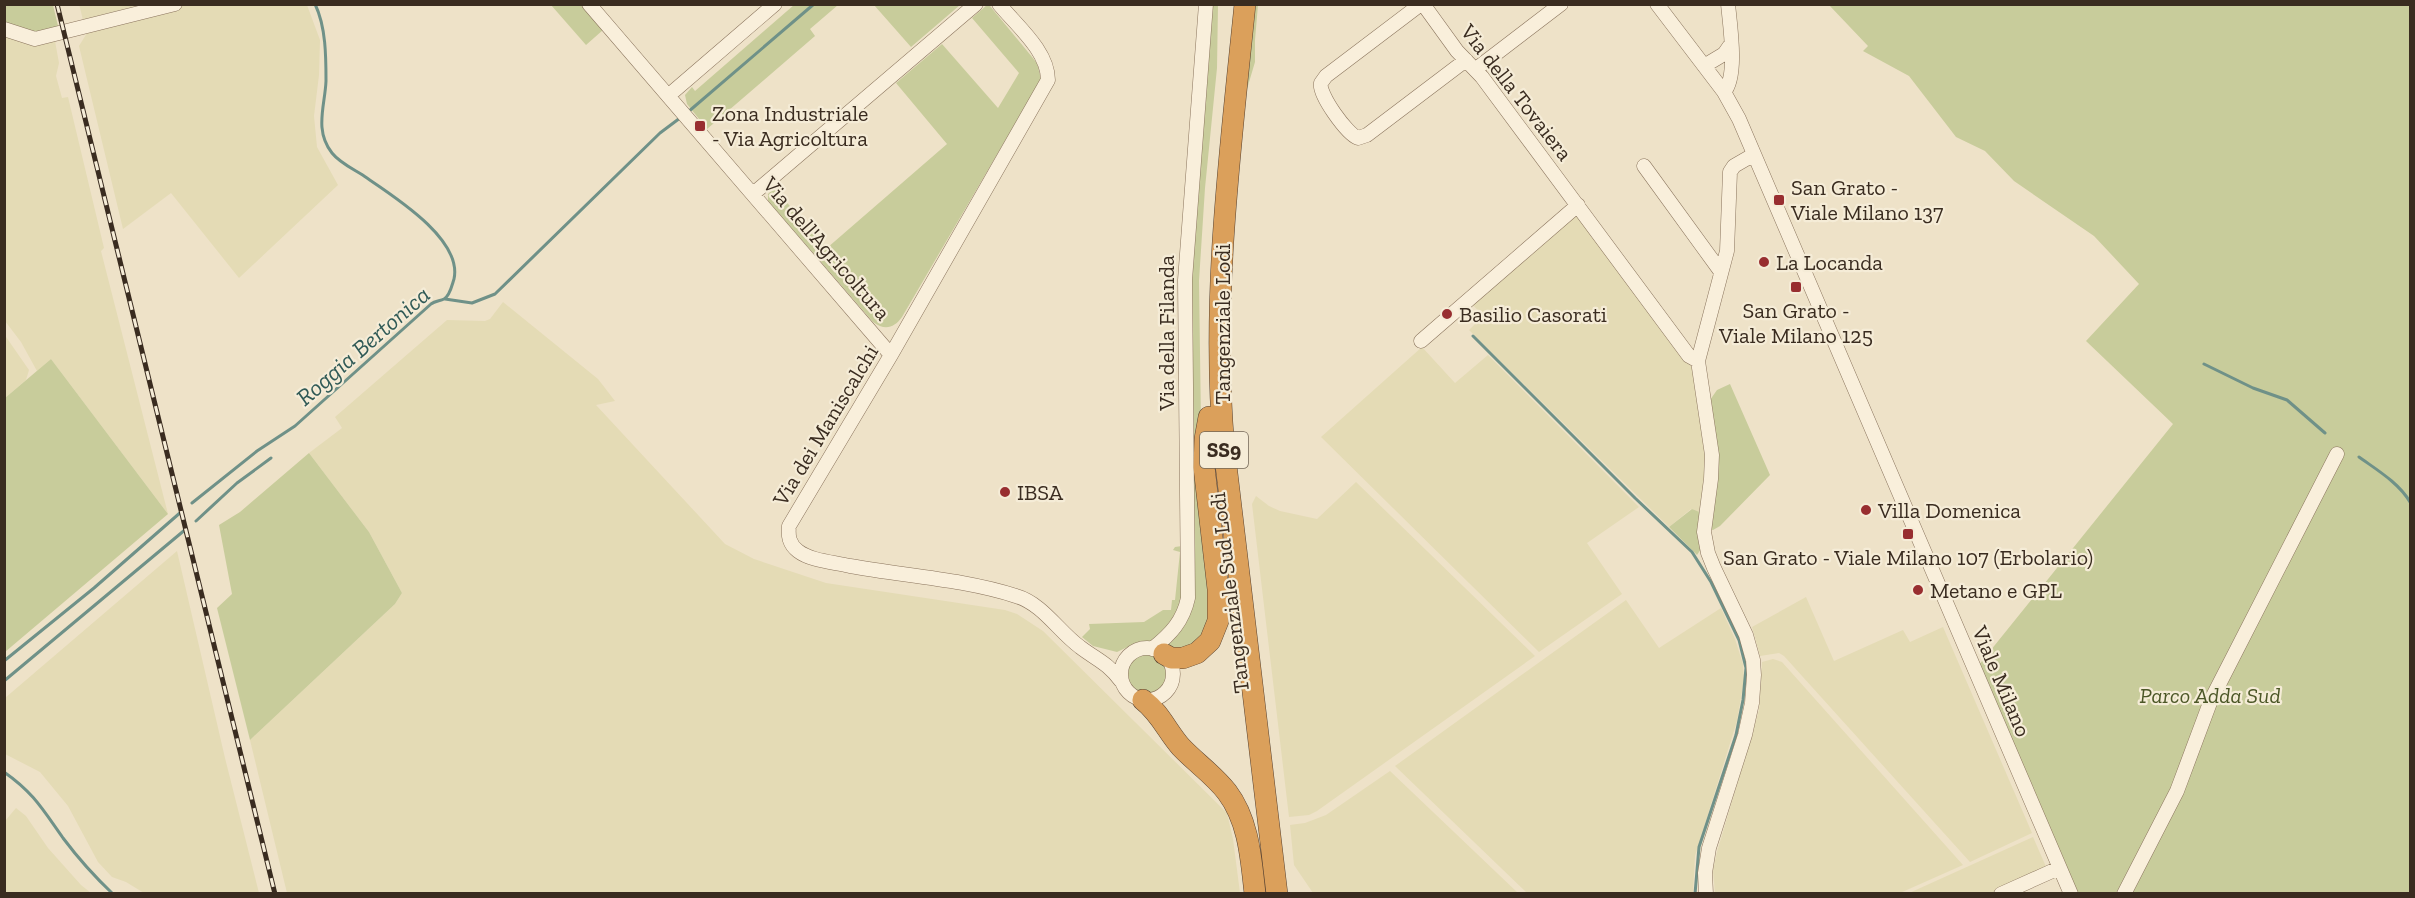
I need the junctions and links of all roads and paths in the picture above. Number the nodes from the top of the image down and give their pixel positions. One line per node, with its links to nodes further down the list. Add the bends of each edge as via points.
1 (175, 4): 13 (street, via 35,39)
2 (589, 4): 18 (street, Via dell'Agricoltura)
3 (776, 4): 18 (street)
4 (976, 4): 21 (street)
5 (999, 4): 25 (street, Via dei Maniscalchi, via 1041,55 1048,70 1044,90)
6 (1206, 4): 29 (street, Via della Filanda, via 1185,280 1188,598 1183,616)
7 (1231, 4): 27 (highway, Tangenziale Sud Lodi / SS9, via 1208,248)
8 (1245, 4): 37 (highway, Tangenziale Lodi / SS9, via 1222,236 1218,332 1224,448)
9 (1422, 4): 15 (street, Via della Tovaiera); 15 (street, via 1321,83 1322,94 1350,133 1358,138 1367,135)
10 (1561, 4): 15 (street)
11 (1657, 4): 16 (street, Viale Milano)
12 (1728, 4): 14 (street)
13 (4, 29)
14 (1731, 44): 16 (street, via 1724,54); 17 (street, via 1731,79)
15 (1471, 65): 22 (street, Via della Tovaiera)
16 (1704, 66): 17 (street, Viale Milano)
17 (1724, 92): 19 (street, Viale Milano)
18 (668, 96): 21 (street, Via dell'Agricoltura)
19 (1753, 155): 23 (street, via 1730,172 1727,250); 34 (street, Viale Milano)
20 (1644, 166): 23 (street)
21 (753, 194): 25 (street, Via dell'Agricoltura)
22 (1578, 206): 24 (street); 26 (street, Via della Tovaiera, via 1689,356)
23 (1721, 272): 26 (street)
24 (1421, 341)
25 (891, 355): 31 (street, Via dei Maniscalchi, via 789,526 792,546 822,560 1016,596 1039,608 1079,646)
26 (1698, 361): 38 (street, via 1712,455 1705,541 1746,635 1753,660 1754,687 1749,718 1709,848)
27 (1209, 417): 29 (highway, via 1204,467 1218,621 1210,641 1197,652 1177,658); 36 (highway, Tangenziale Sud Lodi / SS9)
28 (2337, 454): 41 (street, via 2211,700 2177,791)
29 (1158, 651): 30 (street, via 1141,649); 33 (street, via 1172,666 1171,685 1155,699)
30 (1130, 654): 31 (street); 32 (street, via 1122,666)
31 (1101, 659): 32 (street)
32 (1121, 681): 33 (street, via 1129,694)
33 (1143, 700): 35 (highway, via 1232,800 1245,830)
34 (2059, 868): 39 (street); 40 (street, Viale Milano)
35 (1255, 894)
36 (1265, 894)
37 (1277, 894)
38 (1706, 894)
39 (2001, 894)
40 (2071, 894)
41 (2124, 894)

